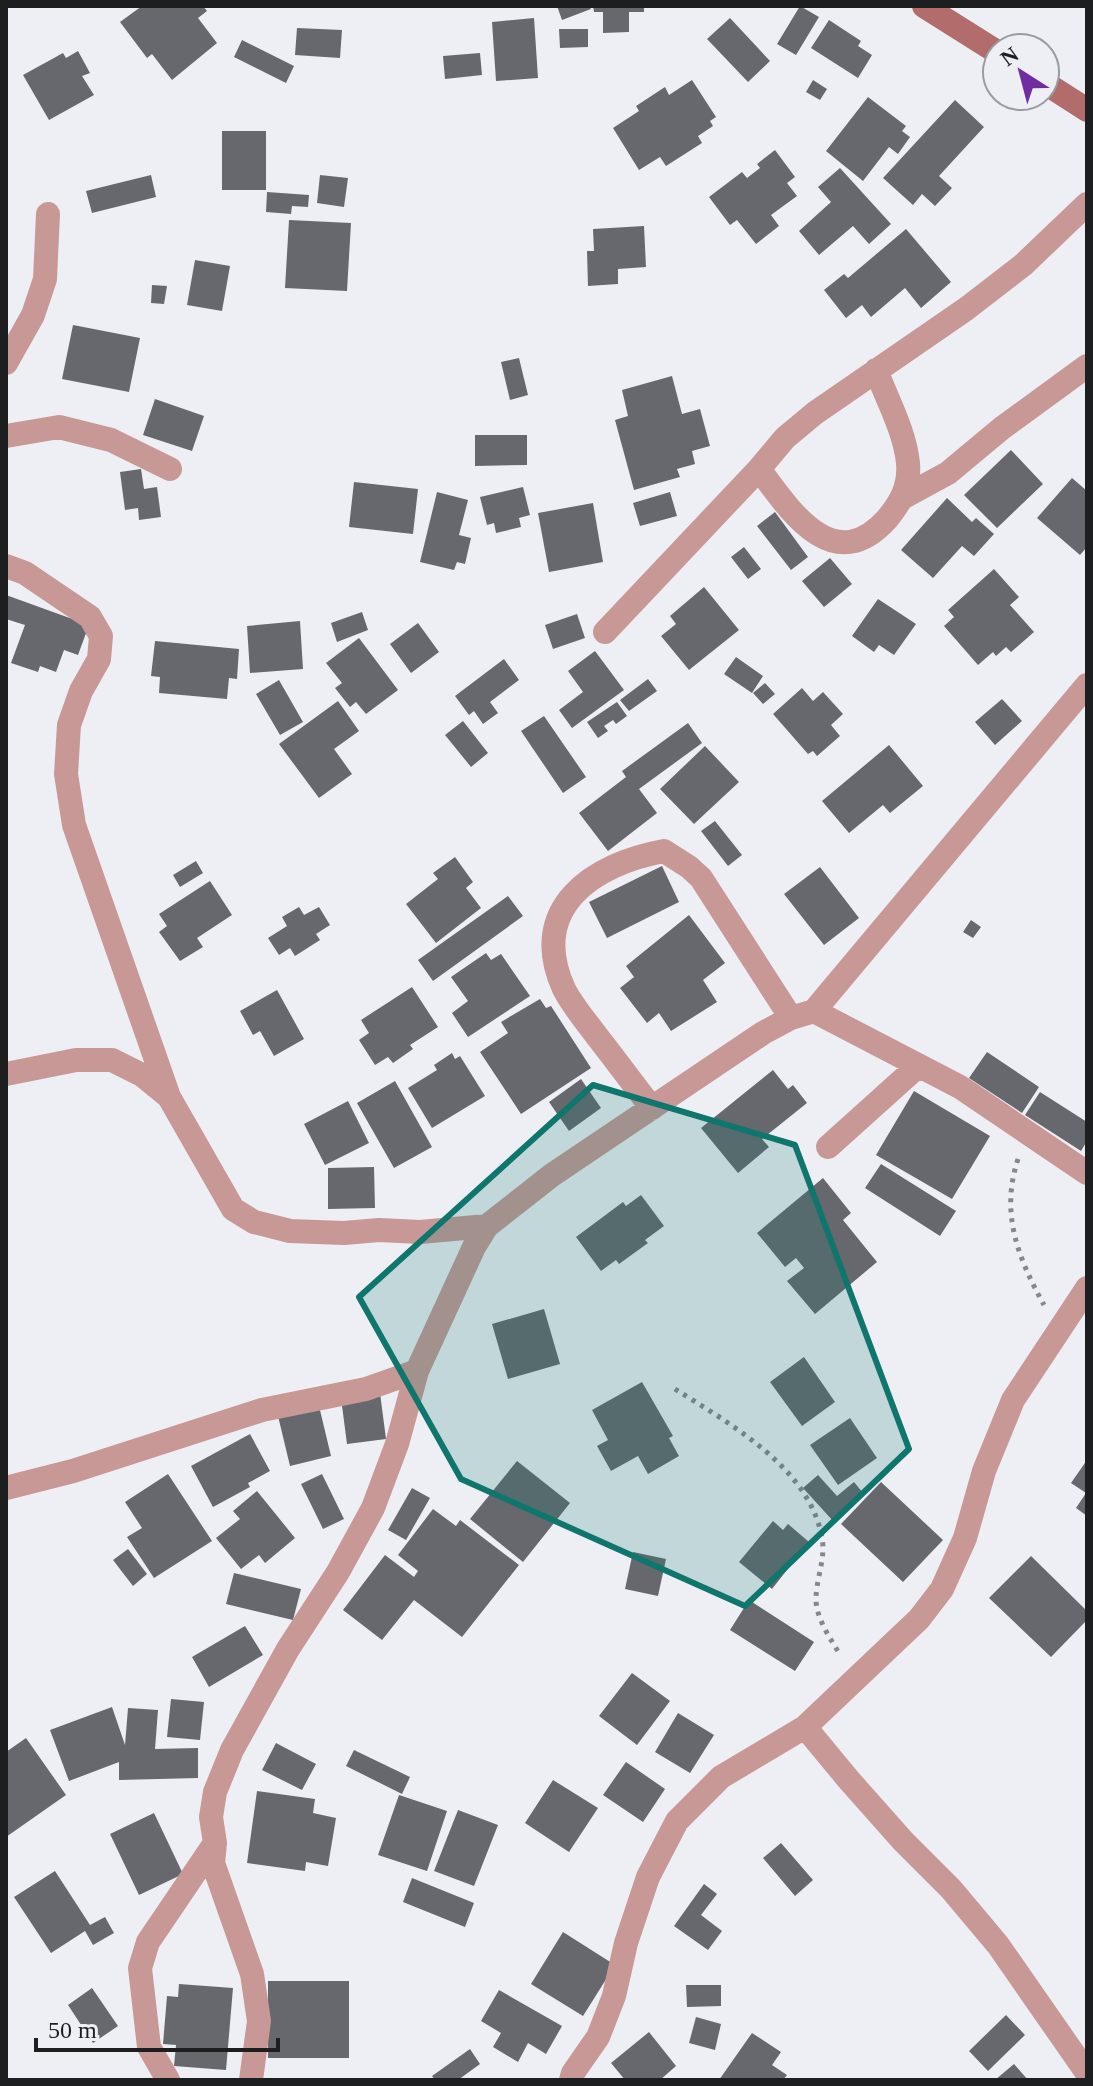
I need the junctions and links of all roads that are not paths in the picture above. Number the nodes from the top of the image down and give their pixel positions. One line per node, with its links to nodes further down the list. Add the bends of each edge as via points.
1 (924, 6): 2 (street)
2 (981, 42)
3 (1061, 93): 4 (street)
4 (1087, 110)
5 (1087, 204): 9 (street, via 1023,265)
6 (48, 214): 7 (street, via 45,279 33,315)
7 (6, 363)
8 (1087, 366): 13 (street, via 948,473)
9 (876, 370): 12 (street, via 785,438); 13 (street, via 909,464)
10 (6, 436): 11 (street, via 59,427 111,440)
11 (170, 469)
12 (759, 469): 13 (street, via 808,527 841,544 863,538); 15 (street)
13 (904, 497)
14 (6, 566): 20 (street, via 90,617 101,636 99,659 69,725 66,774 74,825)
15 (605, 632)
16 (1087, 685): 17 (street)
17 (803, 1014): 18 (street); 21 (street, via 763,1033); 21 (street, via 689,867 664,851 634,857 594,875 555,920 554,960 584,1019)
18 (918, 1066): 22 (street); 23 (street, via 960,1087)
19 (6, 1074): 20 (street, via 76,1060 112,1060)
20 (169, 1097): 24 (street, via 233,1209 254,1222 290,1231 344,1233)
21 (652, 1108): 24 (street)
22 (828, 1147)
23 (1087, 1173)
24 (487, 1226): 26 (street)
25 (1087, 1288): 28 (street, via 1013,1400 942,1589 919,1619)
26 (417, 1371): 27 (street, via 366,1389 262,1410); 29 (street, via 373,1508 232,1750 215,1792)
27 (6, 1488)
28 (805, 1727): 30 (street, via 998,1945); 33 (street, via 721,1777 677,1821 648,1877 598,2037)
29 (215, 1843): 31 (street, via 148,1942 140,1968 149,2047); 32 (street, via 213,1863 252,1974 259,2021)
30 (1087, 2073)
31 (168, 2080)
32 (251, 2080)
33 (571, 2080)

